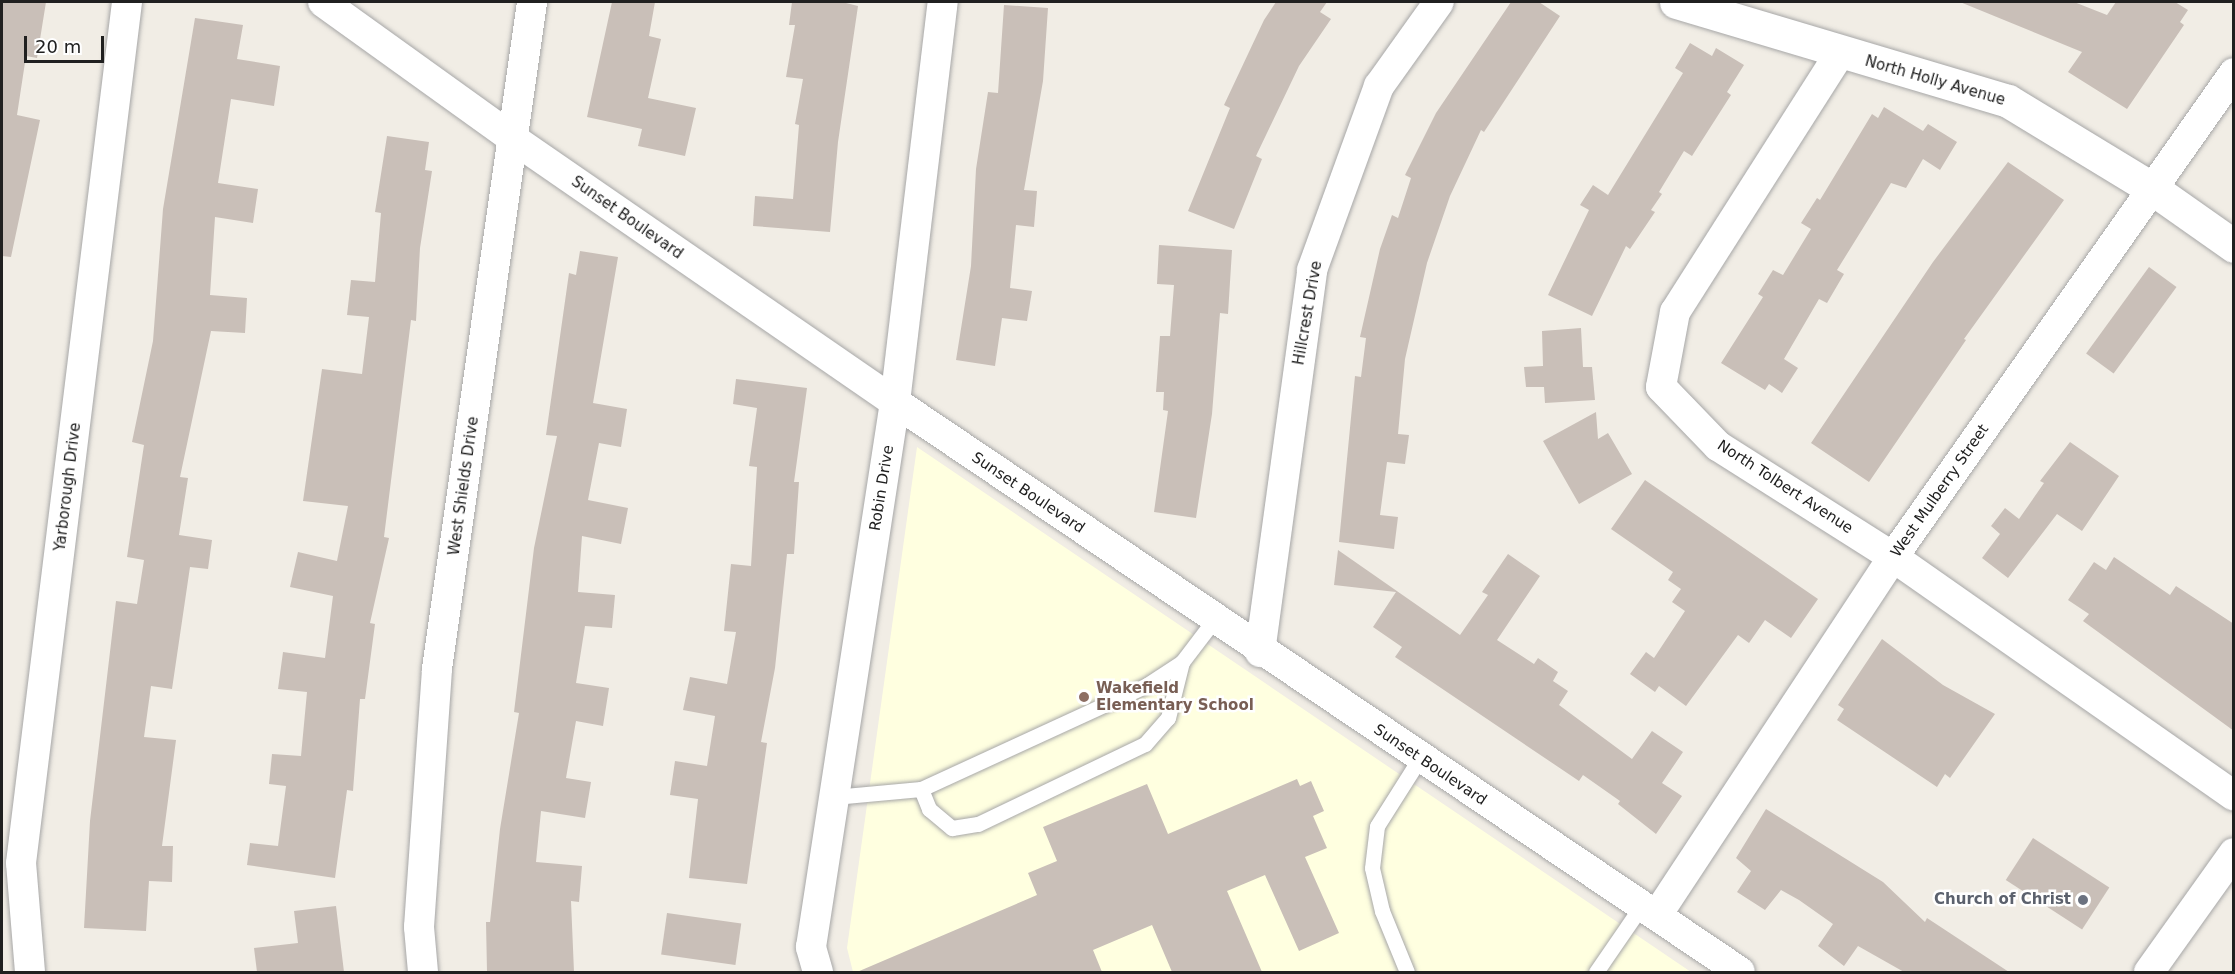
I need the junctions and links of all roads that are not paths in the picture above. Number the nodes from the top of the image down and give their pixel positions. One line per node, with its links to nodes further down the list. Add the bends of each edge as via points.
1 (127, 2): 23 (street, Yarborough Drive, via 21,863)
2 (323, 2): 9 (street, Sunset Boulevard)
3 (532, 2): 9 (street, West Shields Drive)
4 (943, 2): 12 (street, Robin Drive)
5 (1438, 2): 15 (street, Hillcrest Drive, via 1379,86 1312,270)
6 (1676, 2): 7 (street, North Holly Avenue)
7 (1840, 53): 10 (street, North Holly Avenue, via 2008,101); 13 (street, North Tolbert Avenue, via 1675,312 1661,387 1718,446)
8 (2234, 73): 10 (street, West Mulberry Street)
9 (515, 140): 12 (street, Sunset Boulevard); 24 (street, West Shields Drive, via 437,669 418,927)
10 (2153, 189): 11 (street, North Holly Avenue); 13 (street, West Mulberry Street)
11 (2234, 246)
12 (895, 402): 14 (street, Sunset Boulevard); 20 (street, Robin Drive)
13 (1893, 557): 19 (street, North Tolbert Avenue); 22 (street, West Mulberry Street)
14 (1214, 620): 15 (street, Sunset Boulevard); 16 (lane)
15 (1260, 652): 17 (street, Sunset Boulevard)
16 (1182, 662): 18 (lane, via 1147,685); 18 (lane, via 1168,718 1145,744 978,824 952,828 929,809)
17 (1420, 758): 22 (street, Sunset Boulevard); 26 (lane, via 1377,826 1372,868 1382,910)
18 (921, 789): 20 (lane)
19 (2234, 796)
20 (834, 797): 25 (street, Robin Drive, via 811,947)
21 (2234, 853): 29 (street)
22 (1649, 910): 27 (lane); 28 (street, Sunset Boulevard)
23 (30, 972)
24 (423, 972)
25 (818, 972)
26 (1407, 972)
27 (1596, 972)
28 (1740, 972)
29 (2149, 972)

